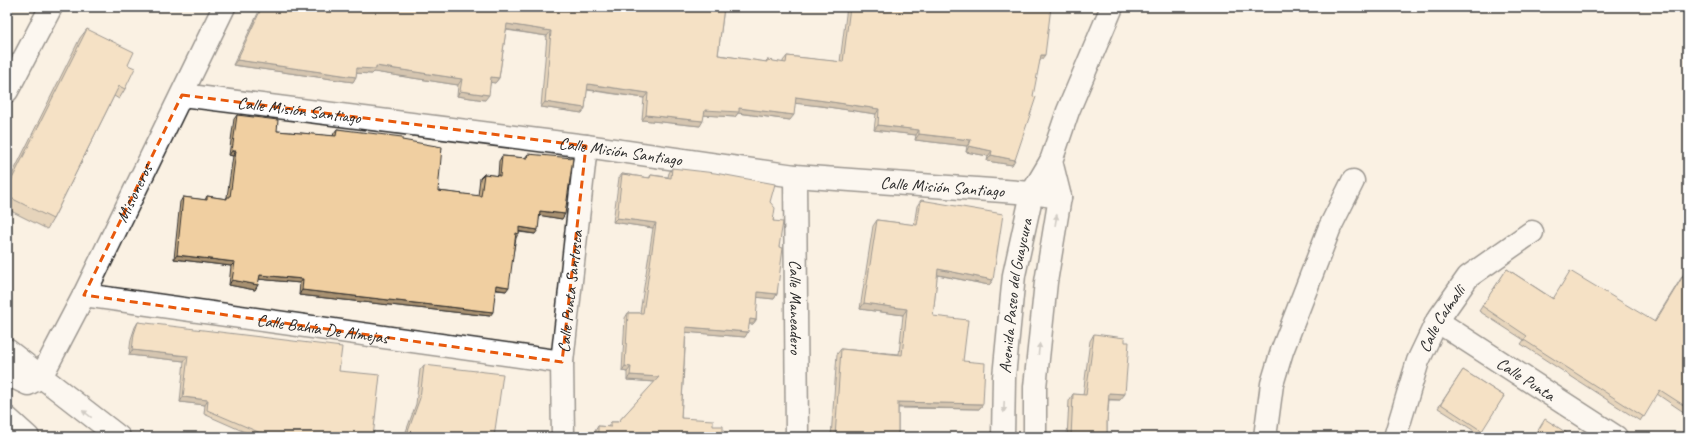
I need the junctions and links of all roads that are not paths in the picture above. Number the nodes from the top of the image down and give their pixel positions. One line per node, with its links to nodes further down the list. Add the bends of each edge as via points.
1 (51, 7): 4 (street)
2 (224, 7): 5 (street, Misioneros)
3 (1112, 7): 7 (street, Avenida Paseo del Guaycura, via 1068,111)
4 (7, 91)
5 (182, 95): 6 (street, Calle Misión Santiago); 13 (street, Misioneros)
6 (586, 146): 8 (street, Calle Misión Santiago); 16 (street, Calle Punta Santosca)
7 (1051, 161): 10 (street, Avenida Paseo del Guaycura); 11 (street, Avenida Paseo del Guaycura)
8 (795, 176): 10 (street, Calle Misión Santiago); 23 (street, Calle Maneadero)
9 (1353, 181): 26 (street, via 1330,227 1282,351 1272,384)
10 (1032, 193): 11 (street, Calle Misión Santiago); 24 (street, Avenida Paseo del Guaycura, one-way to 24, via 1014,275 1004,377)
11 (1060, 197): 25 (street, Avenida Paseo del Guaycura, one-way to 11, via 1035,387 1046,282)
12 (1532, 232): 14 (street, Calle Calmalli, via 1468,277)
13 (84, 295): 16 (street, Calle Bahía De Almejas); 18 (street, Misioneros)
14 (1437, 320): 27 (street, Calle Calmalli, via 1418,361); 28 (street, Calle Punta)
15 (7, 350): 18 (street)
16 (562, 362): 22 (street, Calle Punta Santosca)
17 (7, 374): 18 (street, via 28,384)
18 (41, 377): 21 (street, one-way to 18)
19 (7, 418): 20 (street)
20 (28, 437)
21 (119, 437)
22 (563, 437)
23 (797, 437)
24 (1003, 437)
25 (1035, 437)
26 (1264, 437)
27 (1395, 437)
28 (1616, 437)

